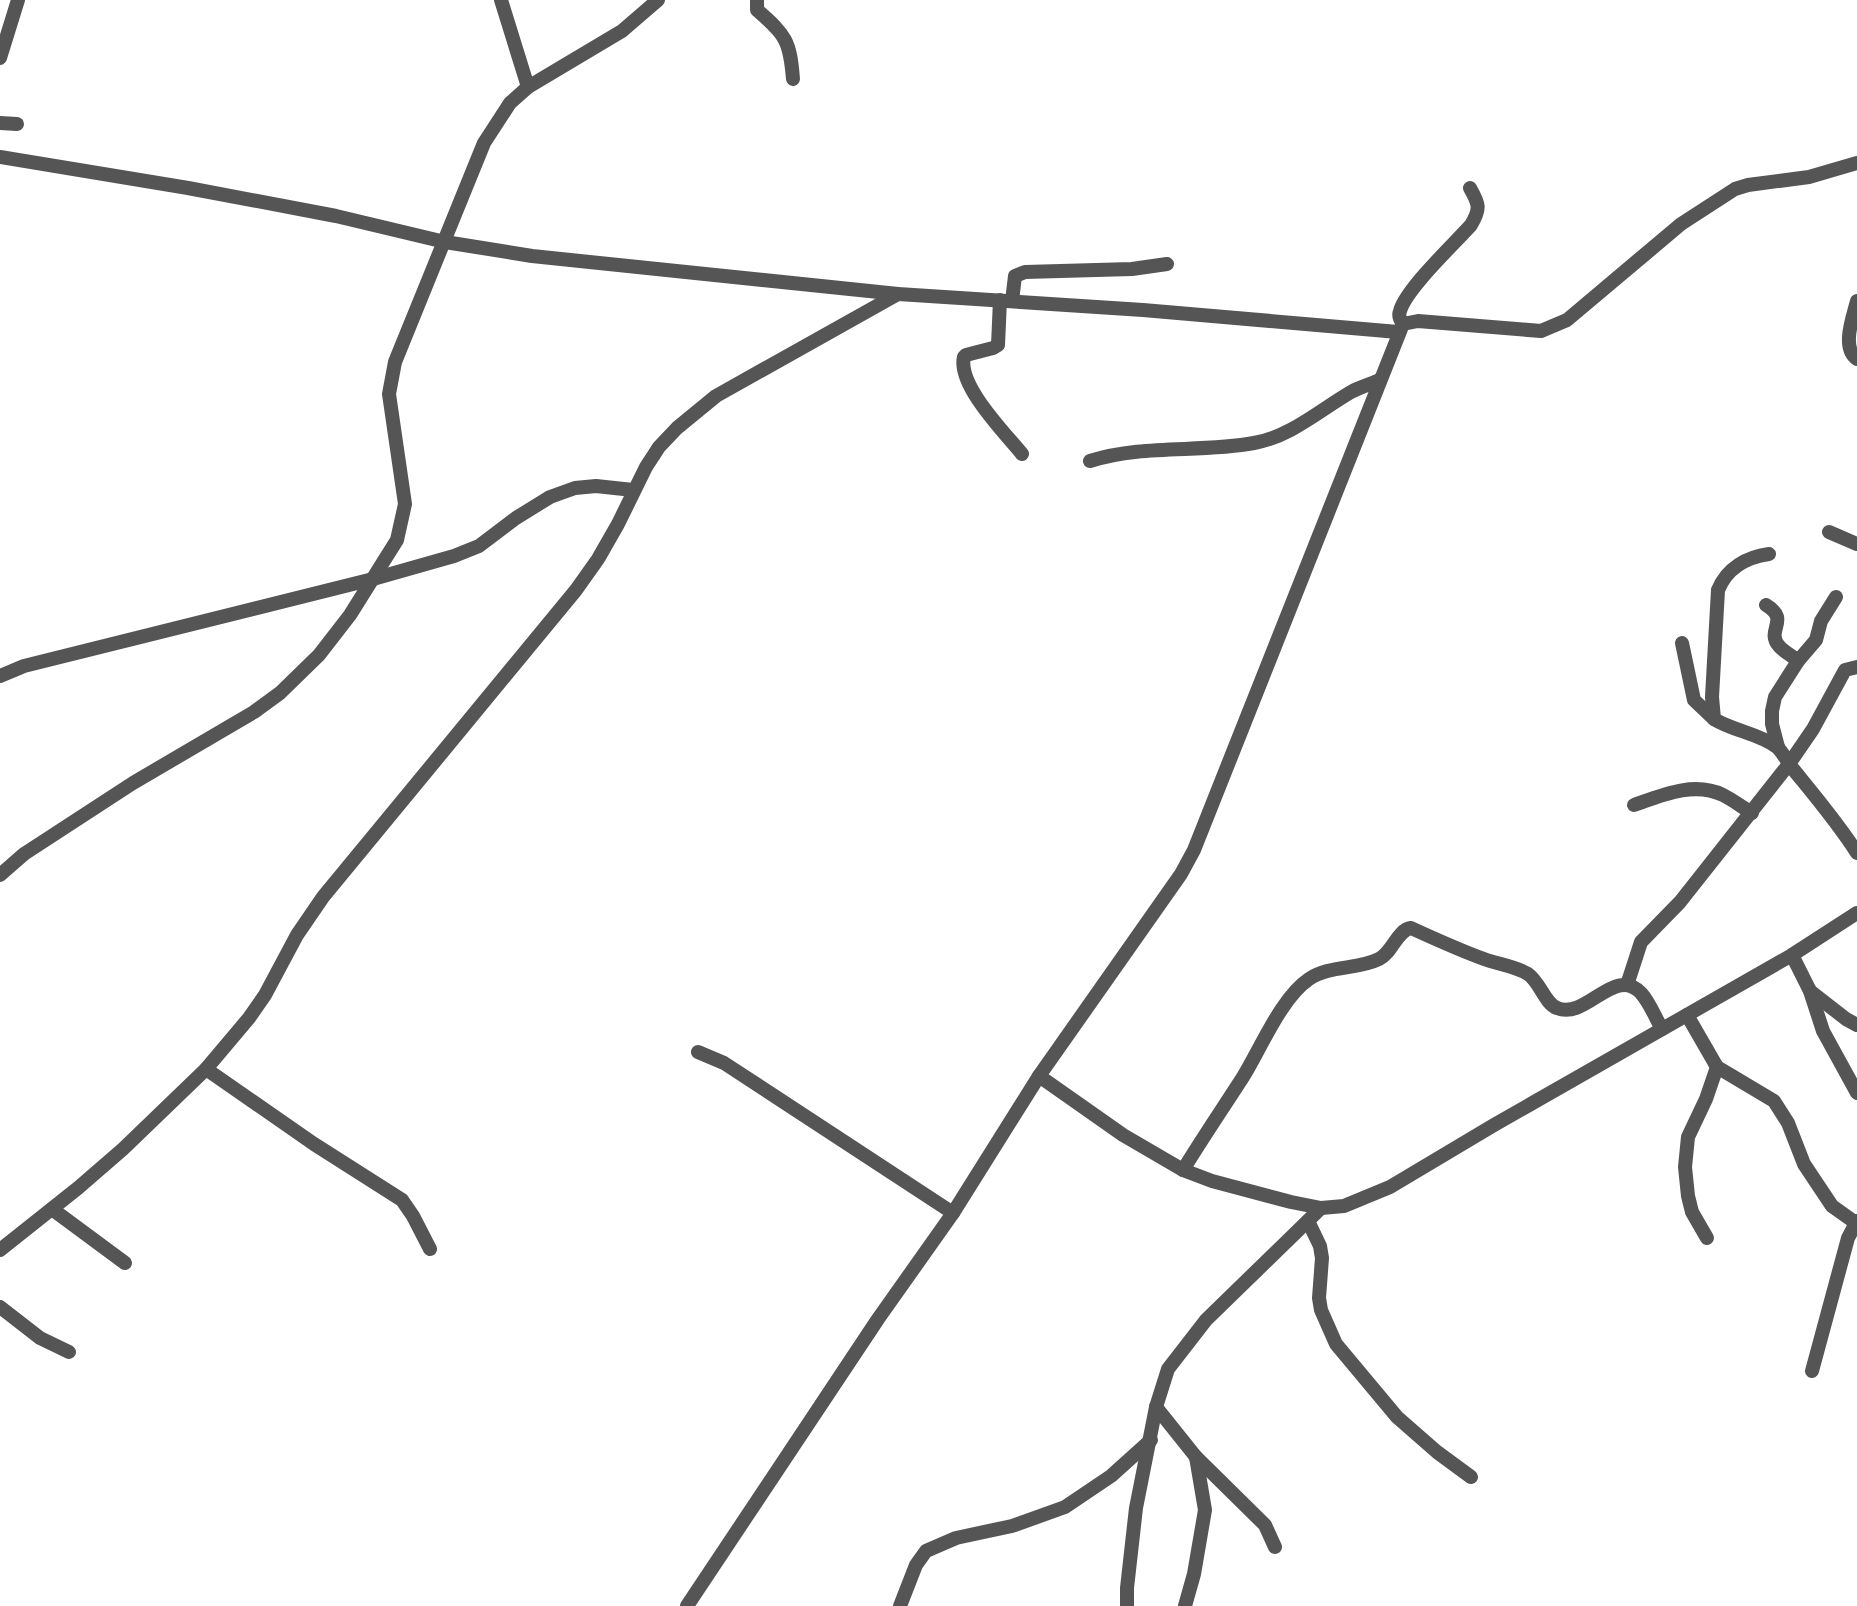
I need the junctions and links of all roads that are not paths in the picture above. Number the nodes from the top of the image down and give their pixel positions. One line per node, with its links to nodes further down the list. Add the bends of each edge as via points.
1 (18, 0): 5 (street)
2 (501, 0): 7 (street)
3 (657, 0): 7 (street, via 622,31)
4 (757, 0): 6 (street, via 757,10 787,40)
5 (0, 58)
6 (793, 79)
7 (528, 87): 13 (street, via 510,103 484,143)
8 (0, 123): 9 (street)
9 (17, 124)
10 (0, 157): 13 (street, via 336,216)
11 (1857, 163): 18 (street, via 1809,177 1735,189 1681,224 1554,327 1541,331 1418,321)
12 (1470, 188): 18 (street, via 1479,206 1476,216 1409,293 1400,310)
13 (445, 242): 15 (street, via 532,256); 27 (street, via 395,362 389,394 405,504 397,540)
14 (1167, 264): 16 (street, via 1132,269 1025,272 1015,276)
15 (898, 294): 16 (street); 23 (street, via 716,396 659,447)
16 (1006, 301): 18 (street); 21 (street, via 998,345 966,355 962,365 968,383)
17 (1857, 302): 19 (street, via 1849,341 1850,351)
18 (1401, 328): 20 (street)
19 (1857, 359)
20 (1380, 380): 22 (street, via 1353,391 1273,438 1210,448 1134,452); 52 (street, via 1194,850)
21 (1022, 454)
22 (1090, 461)
23 (633, 490): 27 (street, via 575,488 541,502 479,546); 51 (street, via 618,524 576,590 323,897 260,1003)
24 (1829, 532): 25 (street)
25 (1857, 544)
26 (1769, 554): 35 (street, via 1741,563 1720,583)
27 (373, 579): 34 (street, via 24,666); 41 (street, via 319,656 280,693 62,829)
28 (1836, 597): 32 (street, via 1821,621 1816,640)
29 (1766, 605): 32 (street, via 1778,615 1778,646)
30 (1682, 643): 35 (street, via 1694,700)
31 (1857, 653): 33 (street)
32 (1798, 661): 36 (street, via 1775,697 1772,724)
33 (1851, 669): 37 (street)
34 (0, 676)
35 (1714, 719): 36 (street)
36 (1778, 747): 37 (street)
37 (1789, 764): 39 (street); 40 (street)
38 (1634, 805): 39 (street, via 1691,789 1721,795)
39 (1752, 813): 44 (street, via 1680,902 1641,942)
40 (1857, 853)
41 (0, 875)
42 (1857, 914): 43 (street)
43 (1792, 955): 45 (street); 46 (street)
44 (1627, 985): 48 (street, via 1641,993); 54 (street, via 1609,989 1582,1006 1557,1009 1529,974 1411,928 1403,930 1381,958 1322,972 1300,986)
45 (1810, 991): 47 (street); 53 (street, via 1823,1031)
46 (1687, 1015): 48 (street); 50 (street)
47 (1857, 1025)
48 (1662, 1029): 55 (street, via 1390,1187 1351,1204)
49 (698, 1052): 57 (street, via 724,1063)
50 (1718, 1067): 59 (street, via 1774,1101 1788,1123 1804,1164 1832,1206); 60 (street, via 1688,1137 1685,1167 1690,1204)
51 (206, 1070): 56 (street, via 123,1149); 61 (street, via 402,1200)
52 (1039, 1076): 54 (street, via 1123,1135); 57 (street)
53 (1857, 1093)
54 (1183, 1170): 55 (street, via 1247,1191)
55 (1321, 1208): 58 (street)
56 (52, 1209): 62 (street); 63 (street)
57 (953, 1213): 72 (street)
58 (1308, 1221): 67 (street, via 1206,1320 1181,1350 1168,1369); 70 (street, via 1322,1258 1321,1310 1336,1344 1397,1417)
59 (1856, 1222): 66 (street, via 1848,1238)
60 (1707, 1238)
61 (430, 1249)
62 (0, 1250)
63 (125, 1263)
64 (0, 1307): 65 (street, via 40,1338)
65 (69, 1352)
66 (1812, 1371)
67 (1156, 1407): 68 (street); 69 (street)
68 (1151, 1440): 73 (street, via 1111,1476 1065,1507 1012,1526 956,1538 926,1551 916,1564); 74 (street, via 1136,1508)
69 (1196, 1457): 71 (street, via 1265,1525); 75 (street, via 1205,1510)
70 (1471, 1477)
71 (1275, 1547)
72 (687, 1606)
73 (900, 1606)
74 (1127, 1606)
75 (1185, 1606)

